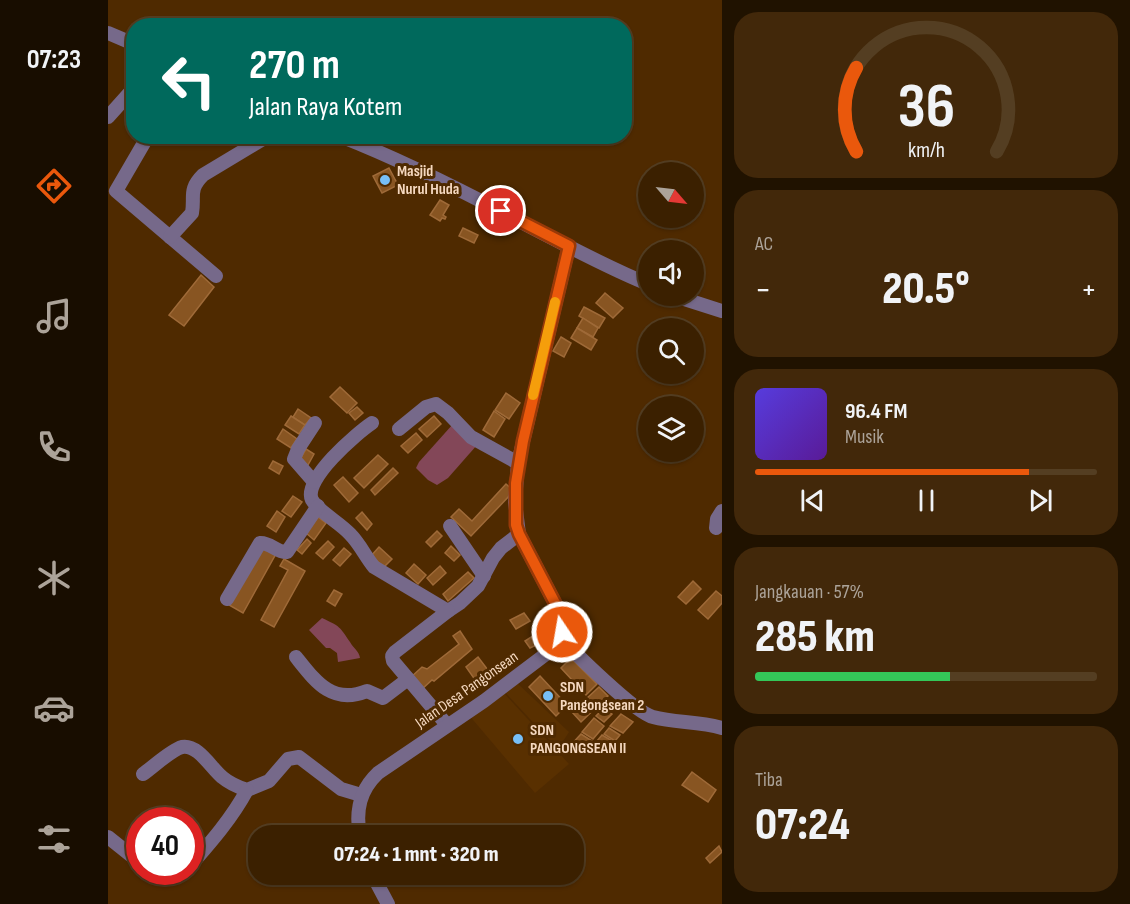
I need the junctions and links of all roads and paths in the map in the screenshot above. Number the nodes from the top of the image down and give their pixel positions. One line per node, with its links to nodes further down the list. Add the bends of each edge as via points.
1 (108, 33): 2 (street)
2 (126, 41)
3 (126, 97): 4 (street)
4 (108, 117)
5 (143, 144): 8 (street, via 116,191)
6 (255, 144): 8 (street, via 195,183 192,213)
7 (360, 144): 9 (street, via 465,192)
8 (170, 237): 10 (street)
9 (569, 246): 11 (street); 17 (street)
10 (216, 276)
11 (638, 280)
12 (704, 305): 13 (street)
13 (722, 311)
14 (315, 423): 18 (street, via 294,459)
15 (372, 423): 18 (street, via 347,444)
16 (399, 429): 17 (street, via 426,407 436,404 471,437)
17 (518, 463): 23 (street, via 515,502)
18 (314, 482): 19 (street, via 310,491)
19 (318, 506): 25 (street, via 287,552 260,543); 26 (street, via 349,532 374,567)
20 (722, 511): 22 (street)
21 (450, 526): 24 (street)
22 (716, 528)
23 (519, 534): 24 (street, via 501,548); 27 (street, via 555,603)
24 (484, 576): 26 (street, via 470,595)
25 (227, 599)
26 (447, 611): 29 (street, via 392,656)
27 (561, 637): 30 (street, Jalan Desa Pangonsean, via 550,651); 31 (street, via 587,665 649,717)
28 (296, 657): 29 (street, via 319,684 340,695 368,691 383,698)
29 (408, 679): 30 (street)
30 (447, 725): 34 (street, Jalan Desa Pangonsean, via 378,772)
31 (722, 728)
32 (143, 774): 33 (street, via 181,747 188,747 223,778)
33 (247, 790): 34 (street, via 269,781 288,759 299,757 341,789); 37 (street, via 235,812)
34 (361, 795): 35 (street)
35 (360, 825)
36 (108, 837): 38 (street)
37 (204, 850)
38 (126, 851)
39 (378, 885): 40 (street)
40 (388, 904)

